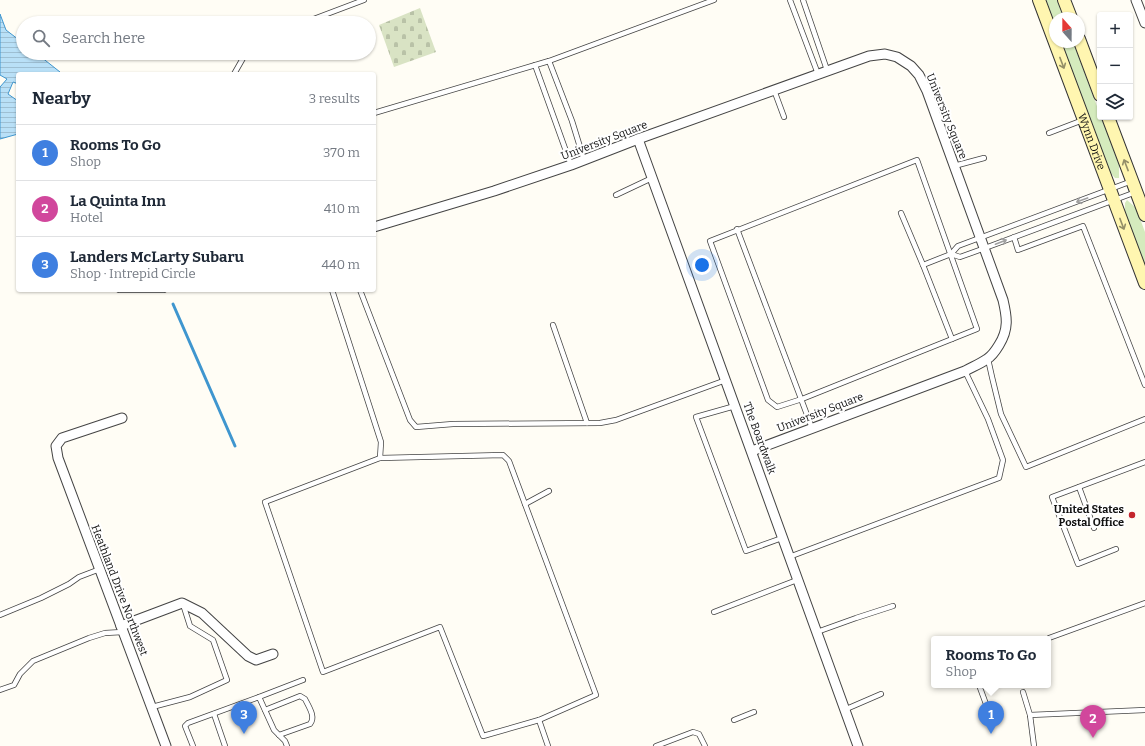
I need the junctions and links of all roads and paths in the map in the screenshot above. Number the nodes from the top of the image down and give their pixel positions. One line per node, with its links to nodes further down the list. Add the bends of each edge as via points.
1 (364, 0): 9 (lane)
2 (714, 0): 13 (lane)
3 (790, 0): 17 (lane)
4 (803, 0): 15 (lane)
5 (1039, 0): 22 (street, Wynn Drive, one-way to 22)
6 (1064, 0): 8 (street)
7 (1136, 0): 10 (street)
8 (1069, 12)
9 (322, 16)
10 (1145, 22)
11 (1082, 48): 18 (street)
12 (242, 60): 16 (lane)
13 (549, 61): 14 (lane); 27 (lane)
14 (535, 65): 20 (lane); 28 (lane)
15 (828, 70): 17 (street, University Square); 29 (street, University Square, via 869,56 884,54 897,57 911,66 927,91)
16 (235, 72)
17 (818, 74): 19 (street, University Square)
18 (1097, 87)
19 (774, 90): 21 (lane); 25 (street, University Square)
20 (376, 112)
21 (784, 117)
22 (1084, 120): 24 (lane); 33 (street, Wynn Drive)
23 (1109, 120): 31 (street, one-way to 23)
24 (1050, 133)
25 (638, 139): 27 (street, University Square); 30 (street, The Boardwalk)
26 (984, 158): 29 (lane)
27 (584, 160): 28 (street, University Square)
28 (571, 165): 36 (street, University Square)
29 (954, 166): 38 (street, University Square)
30 (652, 178): 32 (lane); 50 (street, The Boardwalk)
31 (1134, 186): 33 (lane); 33 (lane); 35 (street)
32 (616, 195)
33 (1112, 195): 38 (lane, one-way to 38); 39 (lane); 43 (street, Wynn Drive, one-way to 43)
34 (901, 213): 42 (lane)
35 (1145, 215)
36 (376, 226)
37 (737, 229): 41 (lane, via 917,160); 52 (lane); 52 (lane, via 710,241 768,400 777,408)
38 (981, 237): 40 (street, University Square); 41 (lane, via 958,246)
39 (1014, 238): 40 (lane, one-way to 39); 51 (lane, via 1018,250 1083,226)
40 (985, 248): 41 (lane, via 960,257); 48 (street, University Square, via 1007,317 1004,337)
41 (951, 254): 42 (lane); 47 (lane, via 977,329)
42 (923, 265): 47 (lane)
43 (1145, 283)
44 (333, 292): 59 (lane, via 381,442)
45 (361, 292): 56 (lane, via 410,420 416,427 452,424)
46 (552, 325): 56 (lane)
47 (952, 339): 52 (lane)
48 (988, 358): 49 (street, University Square); 55 (lane, via 1001,414 1026,467)
49 (965, 370): 57 (street, University Square); 67 (lane, via 988,419 1003,460 999,478)
50 (726, 380): 53 (street, The Boardwalk); 56 (lane, via 616,420)
51 (1145, 385)
52 (802, 399): 57 (lane)
53 (735, 406): 58 (street, The Boardwalk); 65 (lane, via 696,417 746,551)
54 (122, 418): 68 (street, Heathland Drive Northwest, via 62,438 56,446 58,458)
55 (1145, 419)
56 (587, 423)
57 (812, 428): 58 (street, University Square)
58 (752, 451): 65 (street, The Boardwalk)
59 (380, 458): 63 (lane, via 503,455 509,461); 93 (lane, via 265,502 323,672 440,627 483,736)
60 (1145, 462): 61 (lane)
61 (1079, 487): 64 (lane); 66 (lane, via 1052,497 1078,564)
62 (549, 491): 63 (lane)
63 (525, 504): 93 (lane, via 596,695)
64 (1094, 528)
65 (782, 538): 67 (street, The Boardwalk)
66 (1116, 549)
67 (788, 557): 69 (street, The Boardwalk)
68 (100, 569): 74 (lane); 75 (street, Heathland Drive Northwest)
69 (797, 580): 73 (lane); 76 (street, The Boardwalk)
70 (182, 603): 75 (street); 78 (street, via 202,613 248,656 256,660); 85 (lane, via 190,626 212,640 227,680 190,697)
71 (1145, 603): 77 (lane)
72 (893, 606): 76 (lane)
73 (714, 612)
74 (0, 615)
75 (122, 629): 81 (lane, via 88,638 33,661 20,674 14,685); 85 (street, Heathland Drive Northwest)
76 (816, 632): 87 (street, The Boardwalk)
77 (1051, 637)
78 (273, 654)
79 (303, 680): 84 (lane)
80 (980, 688): 91 (lane)
81 (0, 690)
82 (1023, 692): 92 (lane)
83 (881, 694): 87 (lane)
84 (260, 697): 86 (lane); 90 (lane)
85 (152, 707): 96 (street, Heathland Drive Northwest)
86 (265, 710): 95 (lane); 95 (lane, via 300,696 305,699 313,721)
87 (844, 710): 103 (street, The Boardwalk)
88 (1145, 710): 92 (lane)
89 (754, 712): 94 (lane)
90 (214, 714): 97 (lane, via 185,726); 98 (lane)
91 (990, 715)
92 (1030, 715): 104 (lane)
93 (539, 720): 100 (lane)
94 (734, 720)
95 (279, 735): 99 (lane)
96 (166, 746)
97 (193, 746)
98 (225, 746)
99 (287, 746)
100 (548, 746)
101 (656, 746): 102 (lane, via 693,732 699,734)
102 (704, 746)
103 (858, 746)
104 (1034, 746)

